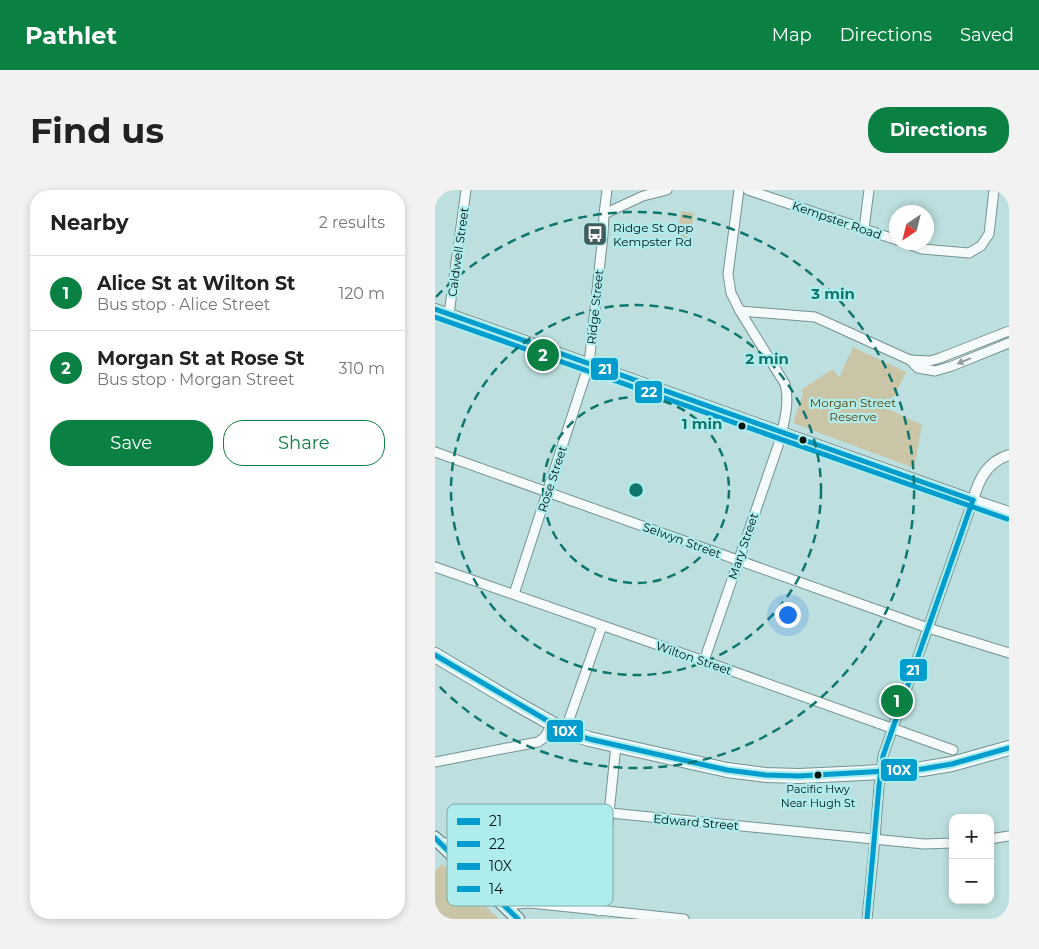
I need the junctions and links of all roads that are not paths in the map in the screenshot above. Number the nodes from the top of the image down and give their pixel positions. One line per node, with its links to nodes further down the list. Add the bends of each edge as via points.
1 (466, 190): 14 (street, Caldwell Street)
2 (607, 190): 8 (street, Ridge Street)
3 (667, 190): 8 (street, via 643,196)
4 (739, 190): 13 (street, Mary Street, via 728,274 731,293)
5 (748, 190): 9 (street, Kempster Road)
6 (869, 190): 9 (street)
7 (994, 190): 11 (street, via 989,234 981,246 969,253)
8 (604, 214): 18 (street, Ridge Street)
9 (864, 229): 10 (street, Kempster Road)
10 (889, 237)
11 (934, 250)
12 (435, 308): 14 (street)
13 (740, 311): 17 (street, via 815,316); 19 (street, Mary Street, via 785,384)
14 (449, 314): 18 (street)
15 (1009, 331): 17 (street, via 930,361)
16 (1009, 343): 17 (street, one-way to 17, via 935,371 918,368)
17 (910, 360)
18 (589, 364): 19 (street); 22 (street, Rose Street)
19 (782, 432): 23 (street); 25 (street, Mary Street)
20 (435, 452): 22 (street, Selwyn Street)
21 (1009, 455): 23 (street, via 989,466)
22 (547, 492): 25 (street, Selwyn Street); 27 (street, Rose Street)
23 (973, 500): 24 (street); 29 (street)
24 (1009, 512)
25 (738, 560): 29 (street, Selwyn Street); 32 (street, Mary Street)
26 (435, 567): 27 (street, Wilton Street)
27 (514, 594): 28 (street, Wilton Street)
28 (602, 626): 32 (street, Wilton Street); 35 (street)
29 (928, 628): 30 (street, Selwyn Street); 34 (street)
30 (1009, 653)
31 (435, 655): 33 (highway)
32 (704, 661): 34 (street, Wilton Street)
33 (553, 724): 35 (highway); 39 (street, via 538,742)
34 (893, 728): 38 (street, Wilton Street); 40 (street)
35 (565, 731): 36 (highway)
36 (616, 745): 40 (highway, via 727,770 766,775); 41 (street)
37 (1009, 748): 40 (highway, via 952,764)
38 (953, 750)
39 (435, 762)
40 (881, 772): 45 (street)
41 (611, 804)
42 (613, 814): 45 (street, Edward Street)
43 (1009, 836): 44 (street)
44 (994, 838)
45 (875, 839): 47 (street, Edward Street); 57 (street)
46 (438, 841): 48 (main road)
47 (949, 843)
48 (447, 850)
49 (505, 906): 53 (main road)
50 (513, 906): 53 (street)
51 (556, 906): 54 (street)
52 (600, 906): 54 (street)
53 (509, 910): 55 (main road)
54 (599, 911): 56 (street)
55 (518, 919)
56 (684, 919)
57 (867, 919)

